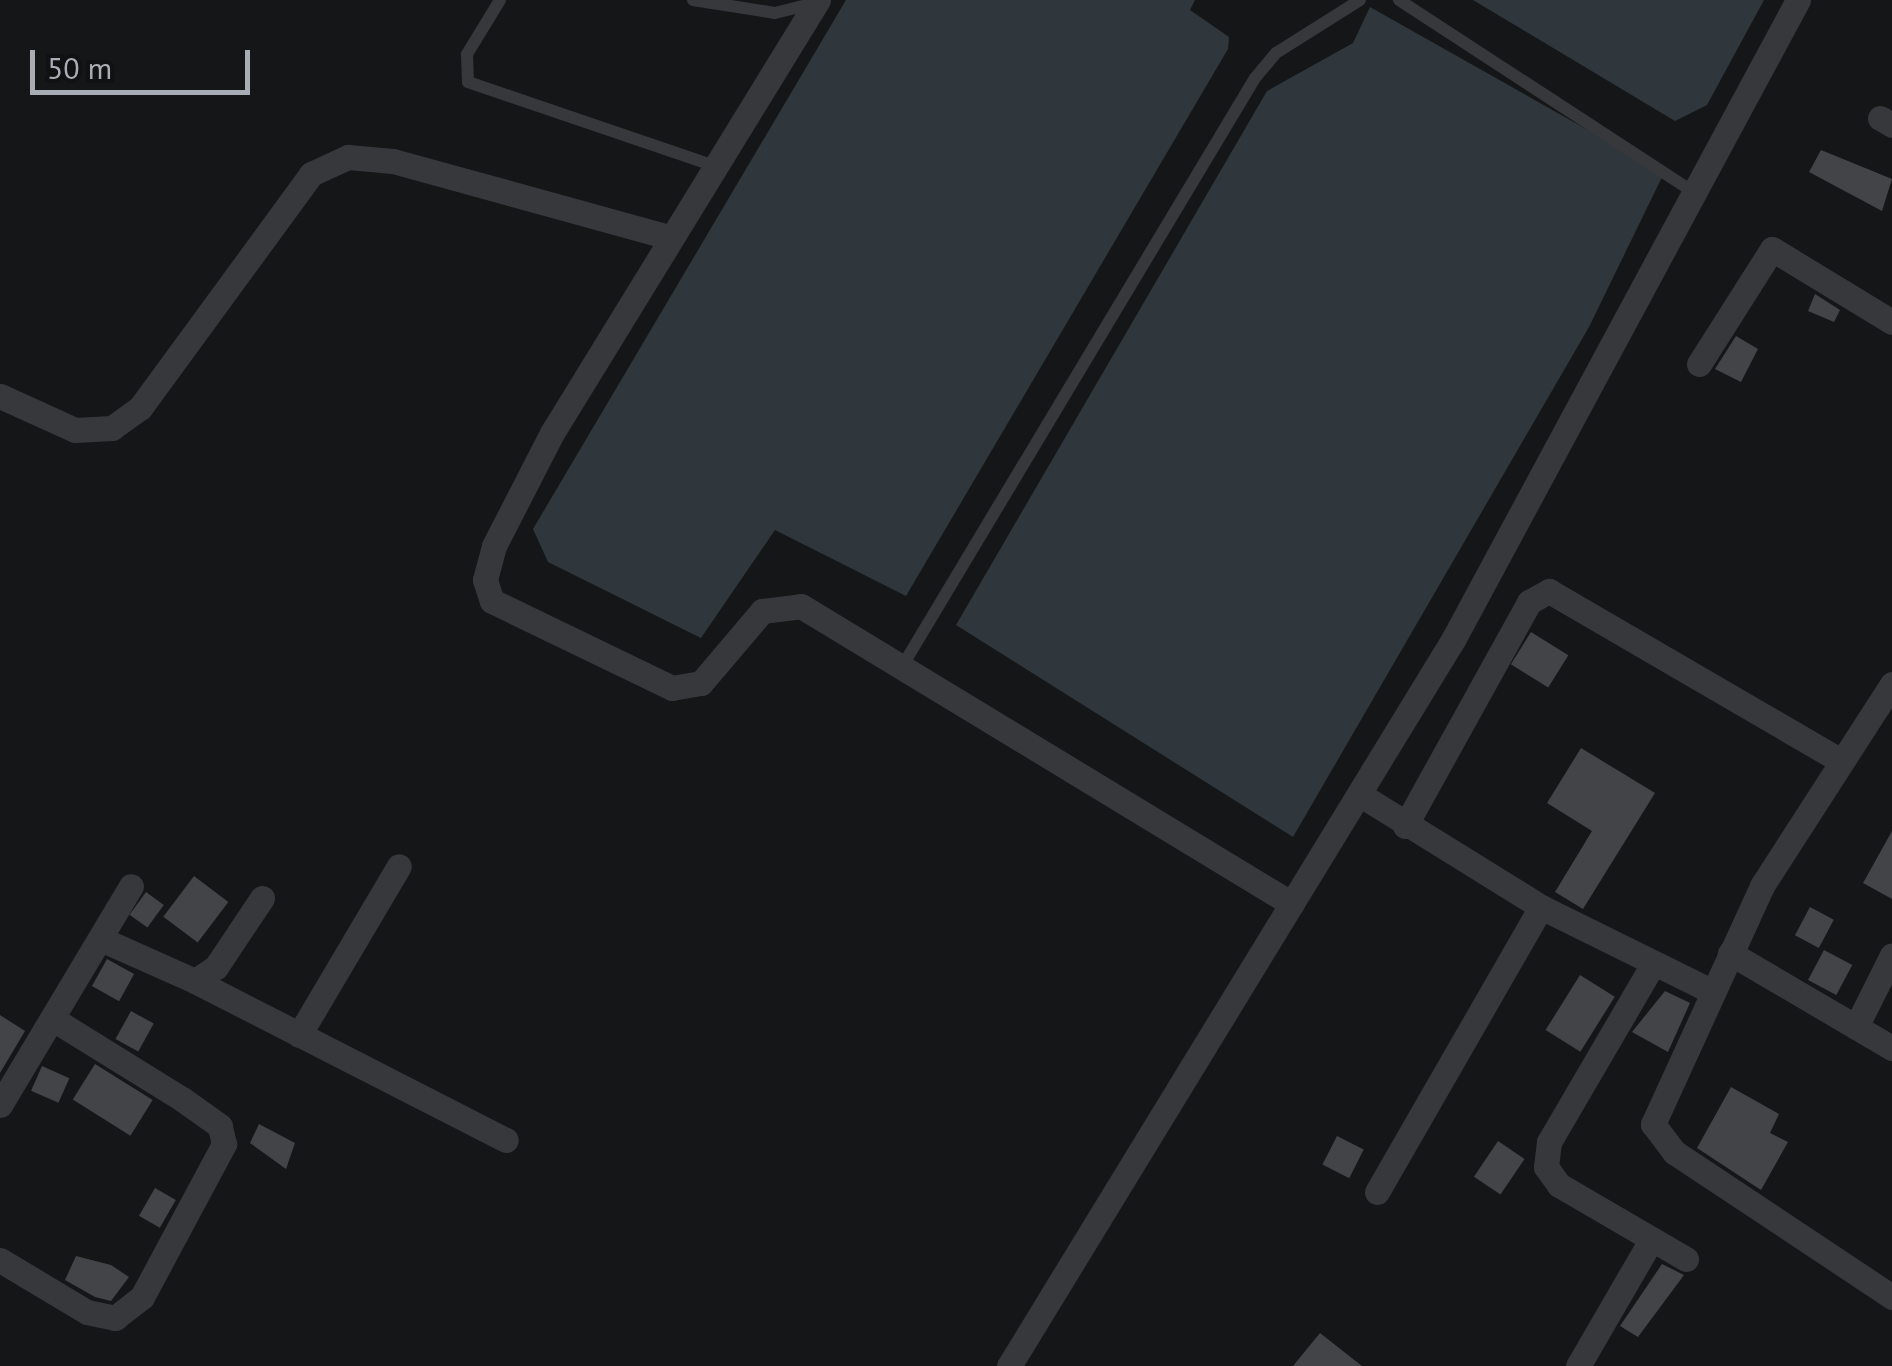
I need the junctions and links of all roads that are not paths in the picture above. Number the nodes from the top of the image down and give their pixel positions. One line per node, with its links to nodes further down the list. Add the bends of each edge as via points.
1 (500, 0): 7 (lane, via 467,54 468,82)
2 (692, 0): 6 (lane, via 775,13)
3 (1360, 0): 13 (lane, via 1276,53 1255,78)
4 (1399, 0): 8 (lane)
5 (1798, 0): 8 (street)
6 (818, 1): 7 (street)
7 (715, 166): 9 (street)
8 (1700, 196): 16 (street)
9 (669, 237): 12 (street, via 393,160 348,156 311,174 140,408 112,428 75,430); 13 (street, via 494,546 485,580 492,601 672,688 701,682 762,611 780,603 825,617)
10 (1892, 322): 11 (street, via 1772,250)
11 (1698, 364)
12 (0, 396)
13 (903, 665): 21 (street)
14 (1892, 684): 15 (street)
15 (1841, 761): 17 (street, via 1549,591 1528,602); 24 (street)
16 (1359, 794): 17 (street); 21 (street)
17 (1406, 826): 22 (street)
18 (399, 866): 31 (street)
19 (131, 886): 23 (street)
20 (262, 898): 27 (street, via 216,967)
21 (1292, 904): 40 (street)
22 (1541, 906): 26 (street); 35 (street)
23 (103, 940): 27 (street); 29 (street)
24 (1730, 953): 28 (street); 30 (street)
25 (1892, 955): 30 (street)
26 (1653, 964): 28 (street); 36 (street, via 1549,1142 1546,1167 1558,1185)
27 (195, 981): 31 (street)
28 (1713, 992): 39 (street, via 1658,1102 1660,1139)
29 (56, 1021): 33 (street); 38 (street, via 220,1126 224,1144 142,1297 115,1318 87,1312)
30 (1856, 1027): 32 (street)
31 (299, 1034): 34 (street)
32 (1892, 1048)
33 (0, 1106)
34 (506, 1140)
35 (1377, 1192)
36 (1651, 1240): 37 (street); 41 (street)
37 (1686, 1259)
38 (0, 1260)
39 (1892, 1297)
40 (1008, 1366)
41 (1578, 1366)

